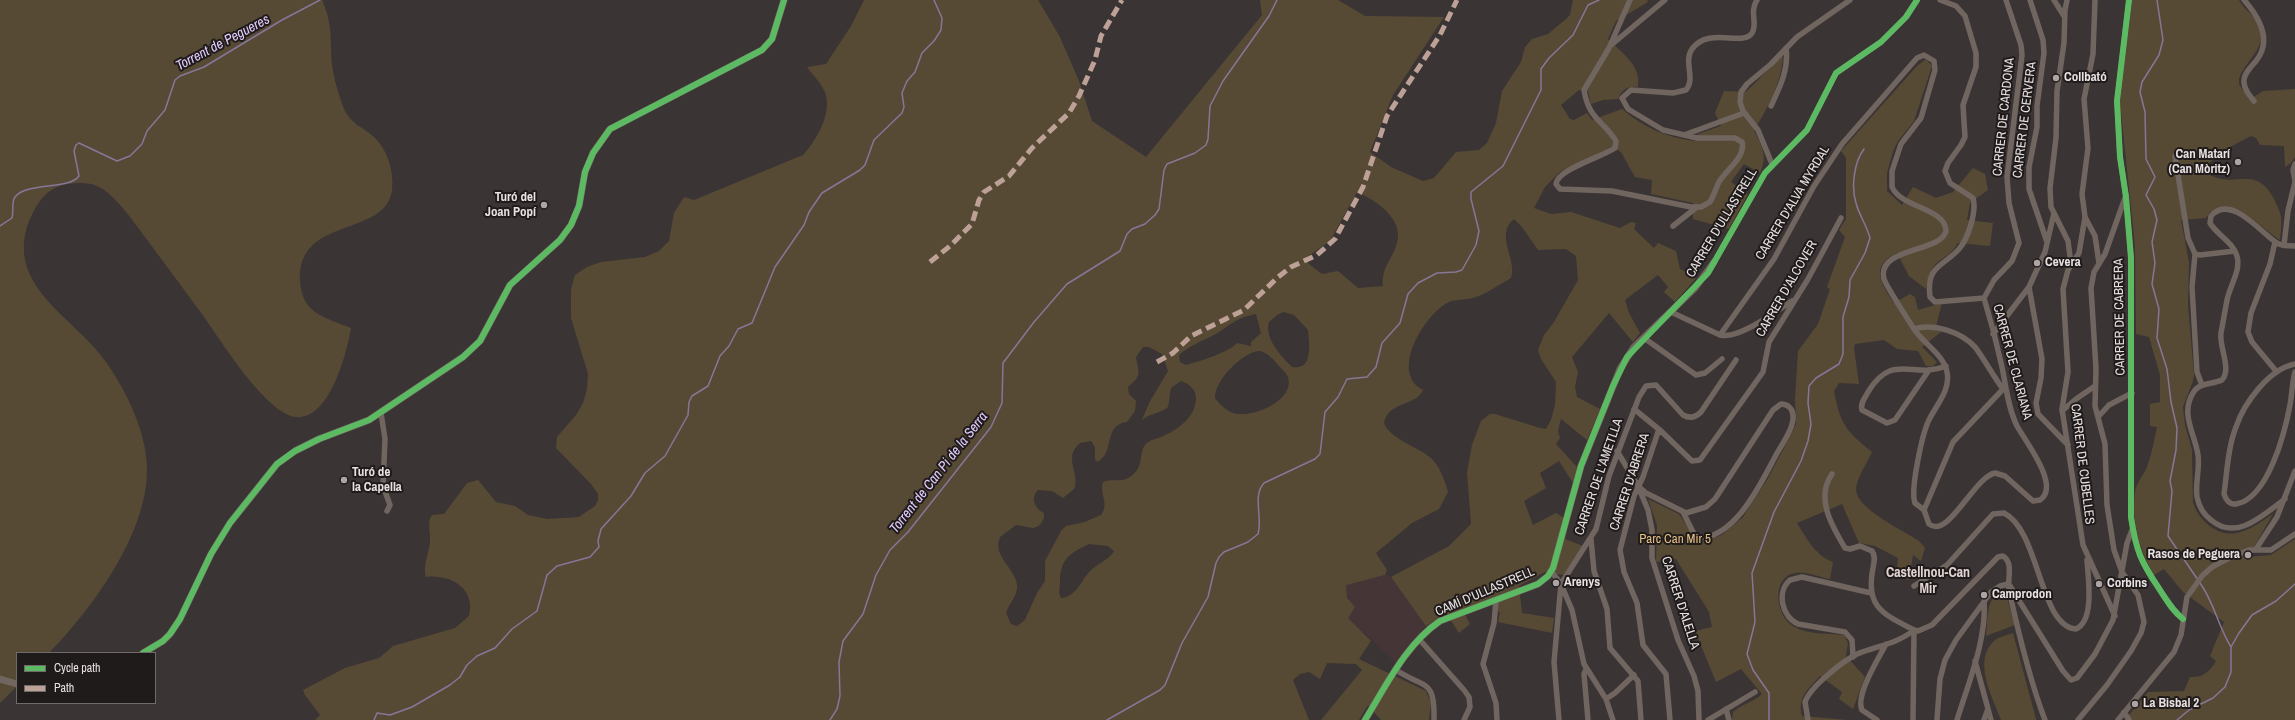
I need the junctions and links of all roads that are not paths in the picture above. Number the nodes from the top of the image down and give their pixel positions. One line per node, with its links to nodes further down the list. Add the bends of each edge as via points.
1 (784, 0): 62 (street, via 772,39 762,50 610,129 593,153 586,172 580,206 571,225 560,240 510,285 480,341 462,357)
2 (1630, 0): 16 (street)
3 (1666, 0): 16 (street)
4 (1757, 0): 21 (street, via 1752,10 1754,30 1748,36 1742,39 1712,37 1692,48 1688,60 1689,84 1686,90 1673,93 1631,90 1623,95 1624,106 1633,113 1663,130)
5 (1850, 0): 17 (street, via 1797,37)
6 (1917, 0): 23 (street, CARRER D'ULLASTRELL, via 1906,17 1882,42 1836,73 1807,130)
7 (1940, 0): 42 (street, via 1956,6 1965,16 1976,53 1976,67 1963,105 1965,137 1945,171 1950,183 1973,198 1974,207 1962,244 1934,270 1930,297 1935,302)
8 (2006, 0): 42 (street, CARRER DE CARDONA, via 2022,55 2007,177 2009,203 2019,243 2012,261 1994,280)
9 (2030, 0): 32 (street, CARRER DE CERVERA, via 2043,40 2044,53 2037,128 2029,167 2029,189)
10 (2054, 0): 15 (street)
11 (2067, 0): 15 (street)
12 (2095, 0): 29 (street, via 2093,54 2084,99 2088,138 2082,194)
13 (2129, 0): 26 (street, CARRER DE CABRERA, via 2117,101)
14 (2244, 0): 18 (street, via 2257,16 2264,31 2263,48 2244,80 2245,88)
15 (2064, 16): 28 (street, via 2064,43 2057,91 2056,138 2050,183 2051,207)
16 (1610, 46): 27 (street, via 1584,90 1592,115 1612,134 1616,141 1615,148 1558,178 1557,187 1566,190 1612,191)
17 (1786, 48): 19 (street, via 1784,75); 20 (street, via 1744,88 1740,97)
18 (2254, 101)
19 (1771, 106)
20 (1744, 113): 21 (street); 23 (street, via 1758,130)
21 (1684, 135): 27 (street, via 1735,138 1743,144 1739,156 1720,180 1710,202)
22 (2175, 156): 37 (street, via 2188,238)
23 (1772, 164): 38 (street, CARRER D'ULLASTRELL, via 1762,176)
24 (2295, 164): 25 (street)
25 (2295, 182): 34 (street)
26 (2126, 195): 39 (street, CARRER DE CUBELLES, via 2105,254); 59 (street, CARRER DE CABRERA, via 2131,251)
27 (1698, 207): 31 (street)
28 (2054, 213): 32 (street); 40 (street, via 2068,241)
29 (2085, 217): 39 (street, via 2095,236); 40 (street, CARRER DE CUBELLES, via 2079,253)
30 (1841, 218): 43 (street, CARRER D'ALCOVER)
31 (1673, 226)
32 (2047, 242): 41 (street, via 2042,262)
33 (2275, 242): 34 (street); 36 (street, via 2244,216 2234,212 2217,212 2211,216 2210,223); 54 (street, via 2270,264 2251,313 2248,332 2252,342)
34 (2284, 245): 35 (street)
35 (2295, 246)
36 (2235, 251): 37 (street); 56 (street, via 2237,270 2227,299 2220,343 2226,368 2225,376 2217,382)
37 (2195, 254): 56 (street, via 2192,293 2197,372)
38 (1714, 262): 44 (street, CARRER D'ULLASTRELL, via 1695,288)
39 (2099, 263): 57 (street, CARRER DE CUBELLES, via 2091,293)
40 (2071, 264): 61 (street, CARRER DE CUBELLES, via 2063,289 2068,372)
41 (2029, 287): 46 (street); 65 (street, via 2042,359 2036,403 2038,414)
42 (1984, 298): 46 (street, CARRER DE CLARIANA)
43 (1795, 299): 47 (street, via 1763,320 1731,335); 64 (street, CARRER D'ALCOVER, via 1769,342 1763,372 1700,460 1692,461)
44 (1671, 312): 47 (street); 48 (street, CARRER D'ULLASTRELL)
45 (1914, 329): 47 (street, CARRER D'ALVA MYRDAL, via 1887,286 1883,273 1892,260 1938,241 1945,236 1946,231 1942,219 1900,197 1892,186 1895,162 1902,144 1921,118 1935,70 1934,61 1924,55 1917,58 1842,144 1814,186 1774,259); 52 (street); 58 (street, via 1929,326 1941,329 1970,343)
46 (1993, 334): 58 (street, CARRER DE CLARIANA)
47 (1720, 335)
48 (1644, 338): 49 (street, via 1696,375 1705,373); 79 (street, CARRER D'ULLASTRELL, via 1630,352 1620,369 1587,450)
49 (1722, 359)
50 (1736, 360): 60 (street, CARRER DE L'AMETLLA, via 1701,412 1695,416 1688,418 1683,415 1662,390 1653,384 1644,389)
51 (2295, 364): 54 (street)
52 (1946, 366): 53 (street); 71 (street, via 1946,389 1927,423 1913,489 1915,503)
53 (1928, 370): 53 (street, via 1895,420 1887,423 1862,410 1865,397 1884,373 1897,370)
54 (2276, 371): 55 (street, via 2255,393 2235,429 2224,494 2227,502 2231,504 2249,498 2262,486 2268,475 2285,428)
55 (2295, 372)
56 (2202, 385): 70 (street, via 2193,392 2188,414 2199,457 2197,496 2203,512 2219,526 2235,529 2254,521)
57 (2095, 386): 61 (street); 63 (street, CARRER DE CUBELLES)
58 (2004, 388): 71 (street, via 1951,446); 71 (street, CARRER DE CLARIANA, via 2015,420 2043,470 2046,490 2043,498 2036,501 2030,499 2005,476 1995,473 1984,479 1950,521 1940,527 1936,528 1929,524)
59 (2132, 393): 63 (street, via 2110,406); 74 (street, CARRER DE CABRERA, via 2130,504)
60 (1634, 409): 64 (street, CARRER D'ALCOVER); 66 (street, CARRER DE L'AMETLLA)
61 (2062, 411): 65 (street, CARRER DE CUBELLES)
62 (381, 413): 72 (street, via 385,439 383,486 390,505); 92 (street, via 319,439 277,464 230,523 170,634)
63 (2098, 417): 80 (street, CARRER DE CUBELLES, via 2105,450 2108,516 2114,550)
64 (1658, 429): 69 (street, CARRER D'ABRERA)
65 (2068, 445): 78 (street, CARRER DE CUBELLES, via 2079,529)
66 (1617, 451): 69 (street, CARRER D'ALELLA); 76 (street, CARRER DE L'AMETLLA)
67 (2295, 471): 70 (street)
68 (1832, 474): 84 (street, via 1826,482 1826,508 1831,524 1845,548 1864,546 1874,553)
69 (1638, 486): 73 (street, via 1646,493); 113 (street, CARRER D'ABRERA, via 1621,544 1621,560 1637,603 1642,646 1666,674); 114 (street, CARRER D'ALELLA, via 1651,523 1654,566 1678,640 1694,676)
70 (2285, 499): 77 (street, via 2277,517)
71 (1924, 510)
72 (387, 511)
73 (1683, 512): 73 (street, via 1696,512 1710,505 1727,484 1773,410 1782,404 1789,407 1793,421 1785,438 1748,504 1730,524 1713,534 1696,538)
74 (2133, 528): 80 (street); 88 (street, CARRER DE CABRERA, via 2142,563 2167,601)
75 (2295, 534): 77 (street, via 2271,550)
76 (1591, 538): 81 (street, CARRER DE L'AMETLLA); 97 (street, via 1594,571 1607,609 1610,648)
77 (2256, 549): 88 (street, via 2229,558 2206,572 2187,597)
78 (2087, 558): 83 (street, via 2088,612 2082,625 2076,629 2064,623 2050,603 2026,537 2018,525 2004,513 1993,514 1947,565); 87 (street, CARRER DE CUBELLES)
79 (1551, 571): 81 (street); 85 (street, CAMÍ D'ULLASTRELL, via 1538,584)
80 (2122, 572): 87 (street); 125 (street, via 2141,603 2144,622 2141,633 2117,671)
81 (1561, 584): 95 (street, via 1573,614 1580,654); 109 (street, via 1554,662)
82 (2008, 584): 86 (street, via 1996,588); 87 (street, via 2071,680 2082,672); 89 (street, via 2008,562 2005,557 2000,556 1932,625 1918,631); 124 (street, via 2016,622)
83 (1914, 586)
84 (1871, 593): 89 (street, via 1883,612); 93 (street, via 1802,577 1790,580 1783,590 1784,608 1791,620 1798,624 1845,632 1852,640)
85 (1496, 601): 90 (street, CAMÍ D'ULLASTRELL, via 1440,621); 108 (street, via 1494,623 1484,664 1496,703)
86 (1984, 601): 94 (street, via 1985,613); 120 (street, via 1945,660 1940,679)
87 (2115, 616)
88 (2183, 619): 104 (street, via 2181,635 2174,652)
89 (1914, 630): 91 (street); 119 (street)
90 (1419, 639): 96 (street, CAMÍ D'ULLASTRELL); 107 (street, via 1468,697 1470,710)
91 (1886, 644): 93 (street); 118 (street, via 1869,676 1861,701 1862,710)
92 (145, 652)
93 (1853, 657): 117 (street, via 1811,692 1804,705)
94 (1975, 661): 103 (street); 121 (street)
95 (1586, 669): 101 (street); 110 (street, via 1584,674)
96 (1396, 670): 105 (street, CAMÍ D'ULLASTRELL); 106 (street, via 1431,690)
97 (1634, 675): 101 (street, via 1615,694); 112 (street, via 1639,684)
98 (0, 679): 99 (street)
99 (16, 684)
100 (1755, 692): 102 (street)
101 (1606, 699): 111 (street)
102 (1726, 709): 115 (street); 116 (street)
103 (1988, 709): 122 (street); 123 (street)
104 (2124, 712): 126 (street); 127 (street)
105 (1365, 720)
106 (1434, 720)
107 (1464, 720)
108 (1497, 720)
109 (1559, 720)
110 (1588, 720)
111 (1613, 720)
112 (1641, 720)
113 (1670, 720)
114 (1699, 720)
115 (1708, 720)
116 (1729, 720)
117 (1808, 720)
118 (1877, 720)
119 (1913, 720)
120 (1938, 720)
121 (1957, 720)
122 (1984, 720)
123 (1991, 720)
124 (2045, 720)
125 (2078, 720)
126 (2118, 720)
127 (2129, 720)

